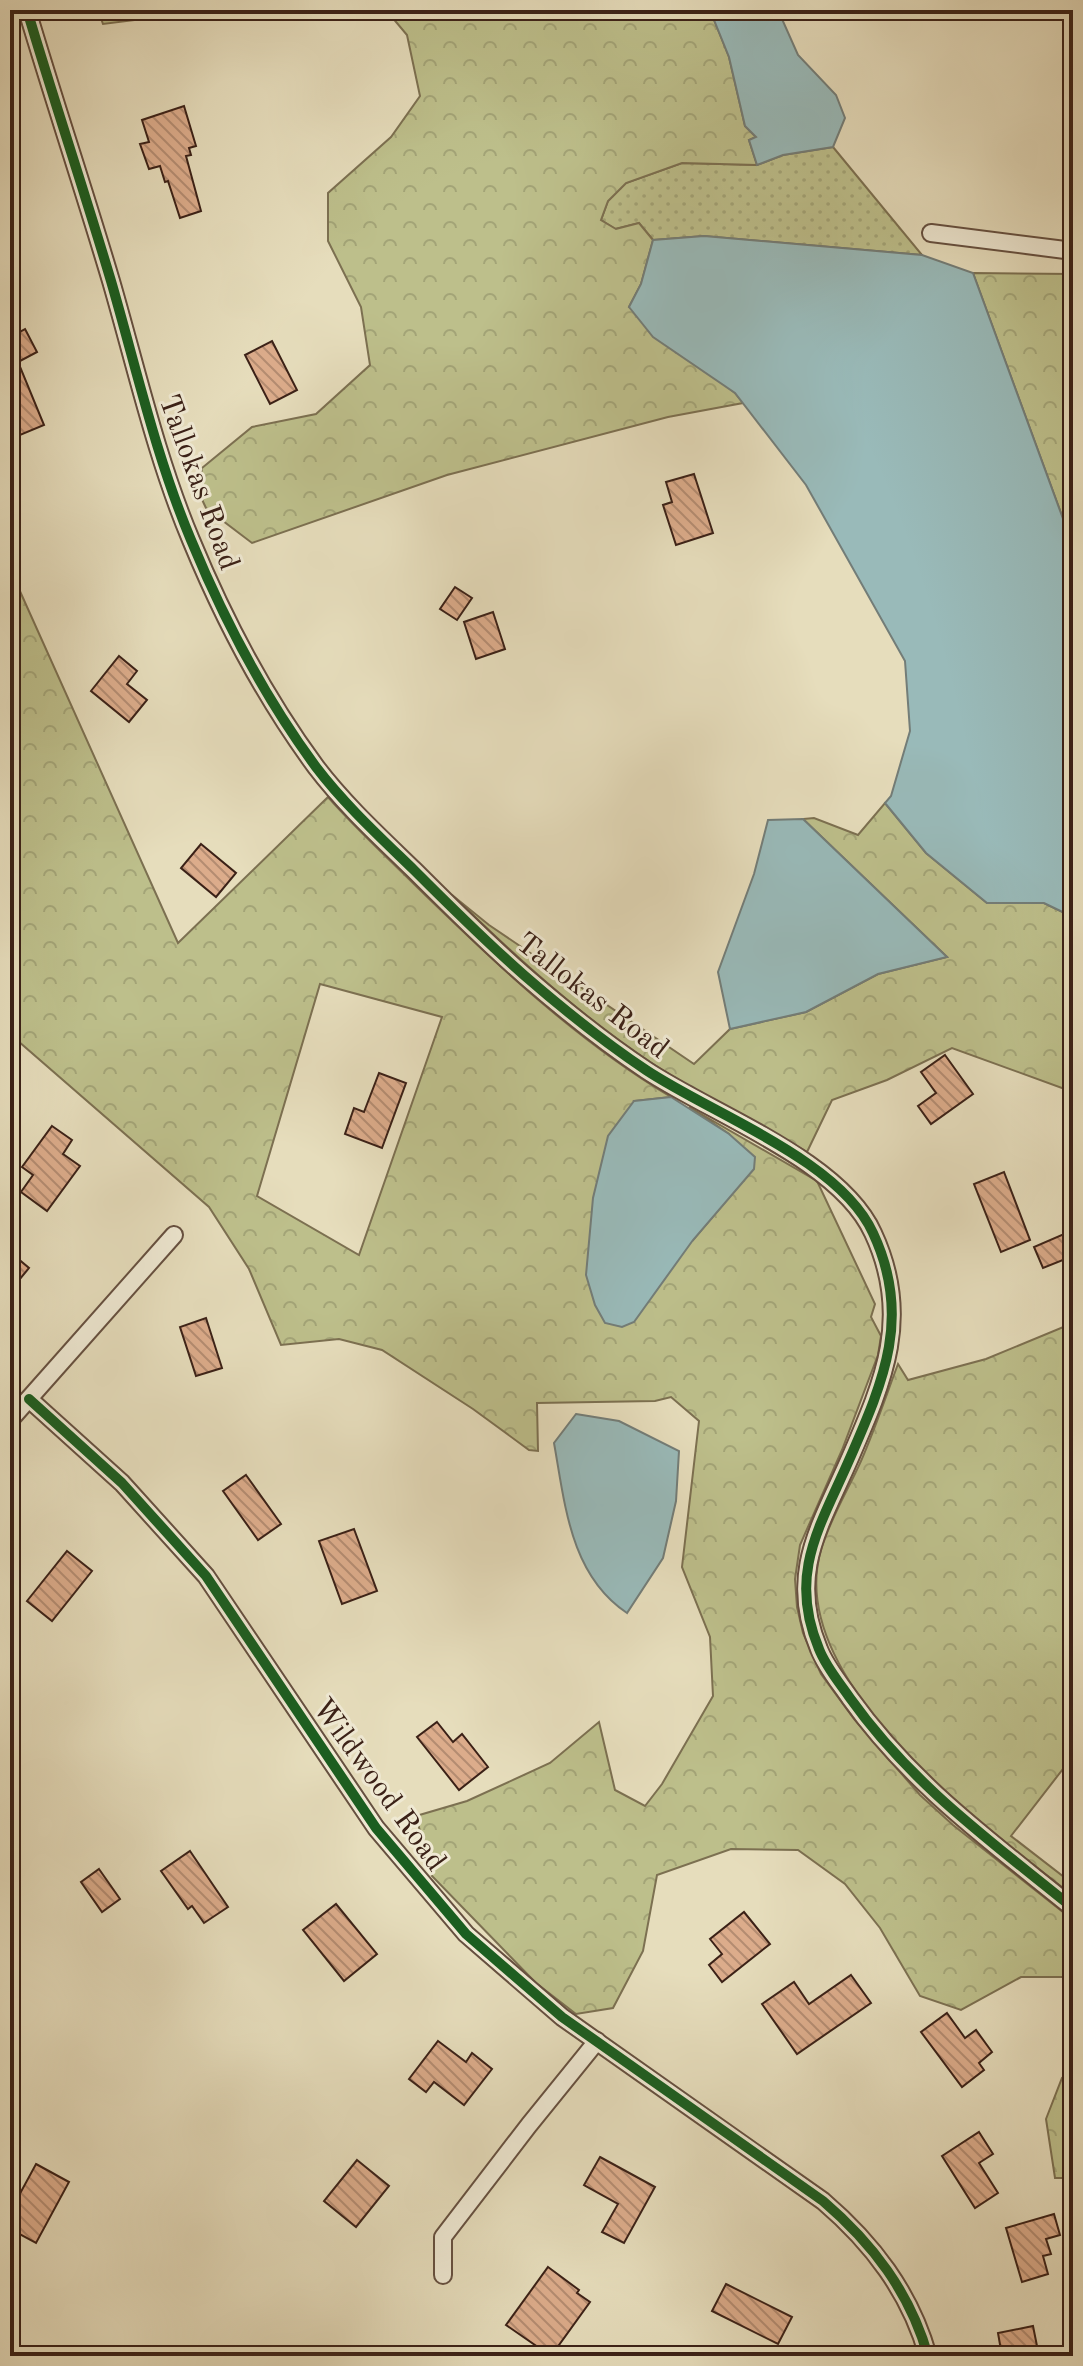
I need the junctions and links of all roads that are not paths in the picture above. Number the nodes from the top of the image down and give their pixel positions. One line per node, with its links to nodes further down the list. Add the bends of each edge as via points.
1 (27, 10): 7 (street, Tallokas Road, via 190,539 258,679 305,752 348,805 525,976 648,1072 829,1178 871,1227 889,1277 892,1342 852,1455 810,1547 806,1582 813,1632 830,1669 861,1714 927,1788)
2 (931, 233): 3 (street)
3 (1073, 251)
4 (174, 1235): 5 (street)
5 (29, 1399): 6 (street); 8 (street, Wildwood Road, via 122,1483 206,1576 376,1828 419,1882 526,1988)
6 (10, 1420)
7 (1073, 1908)
8 (597, 2041): 9 (street, via 443,2237); 10 (street, Wildwood Road, via 851,2225 892,2275)
9 (443, 2275)
10 (928, 2356)

